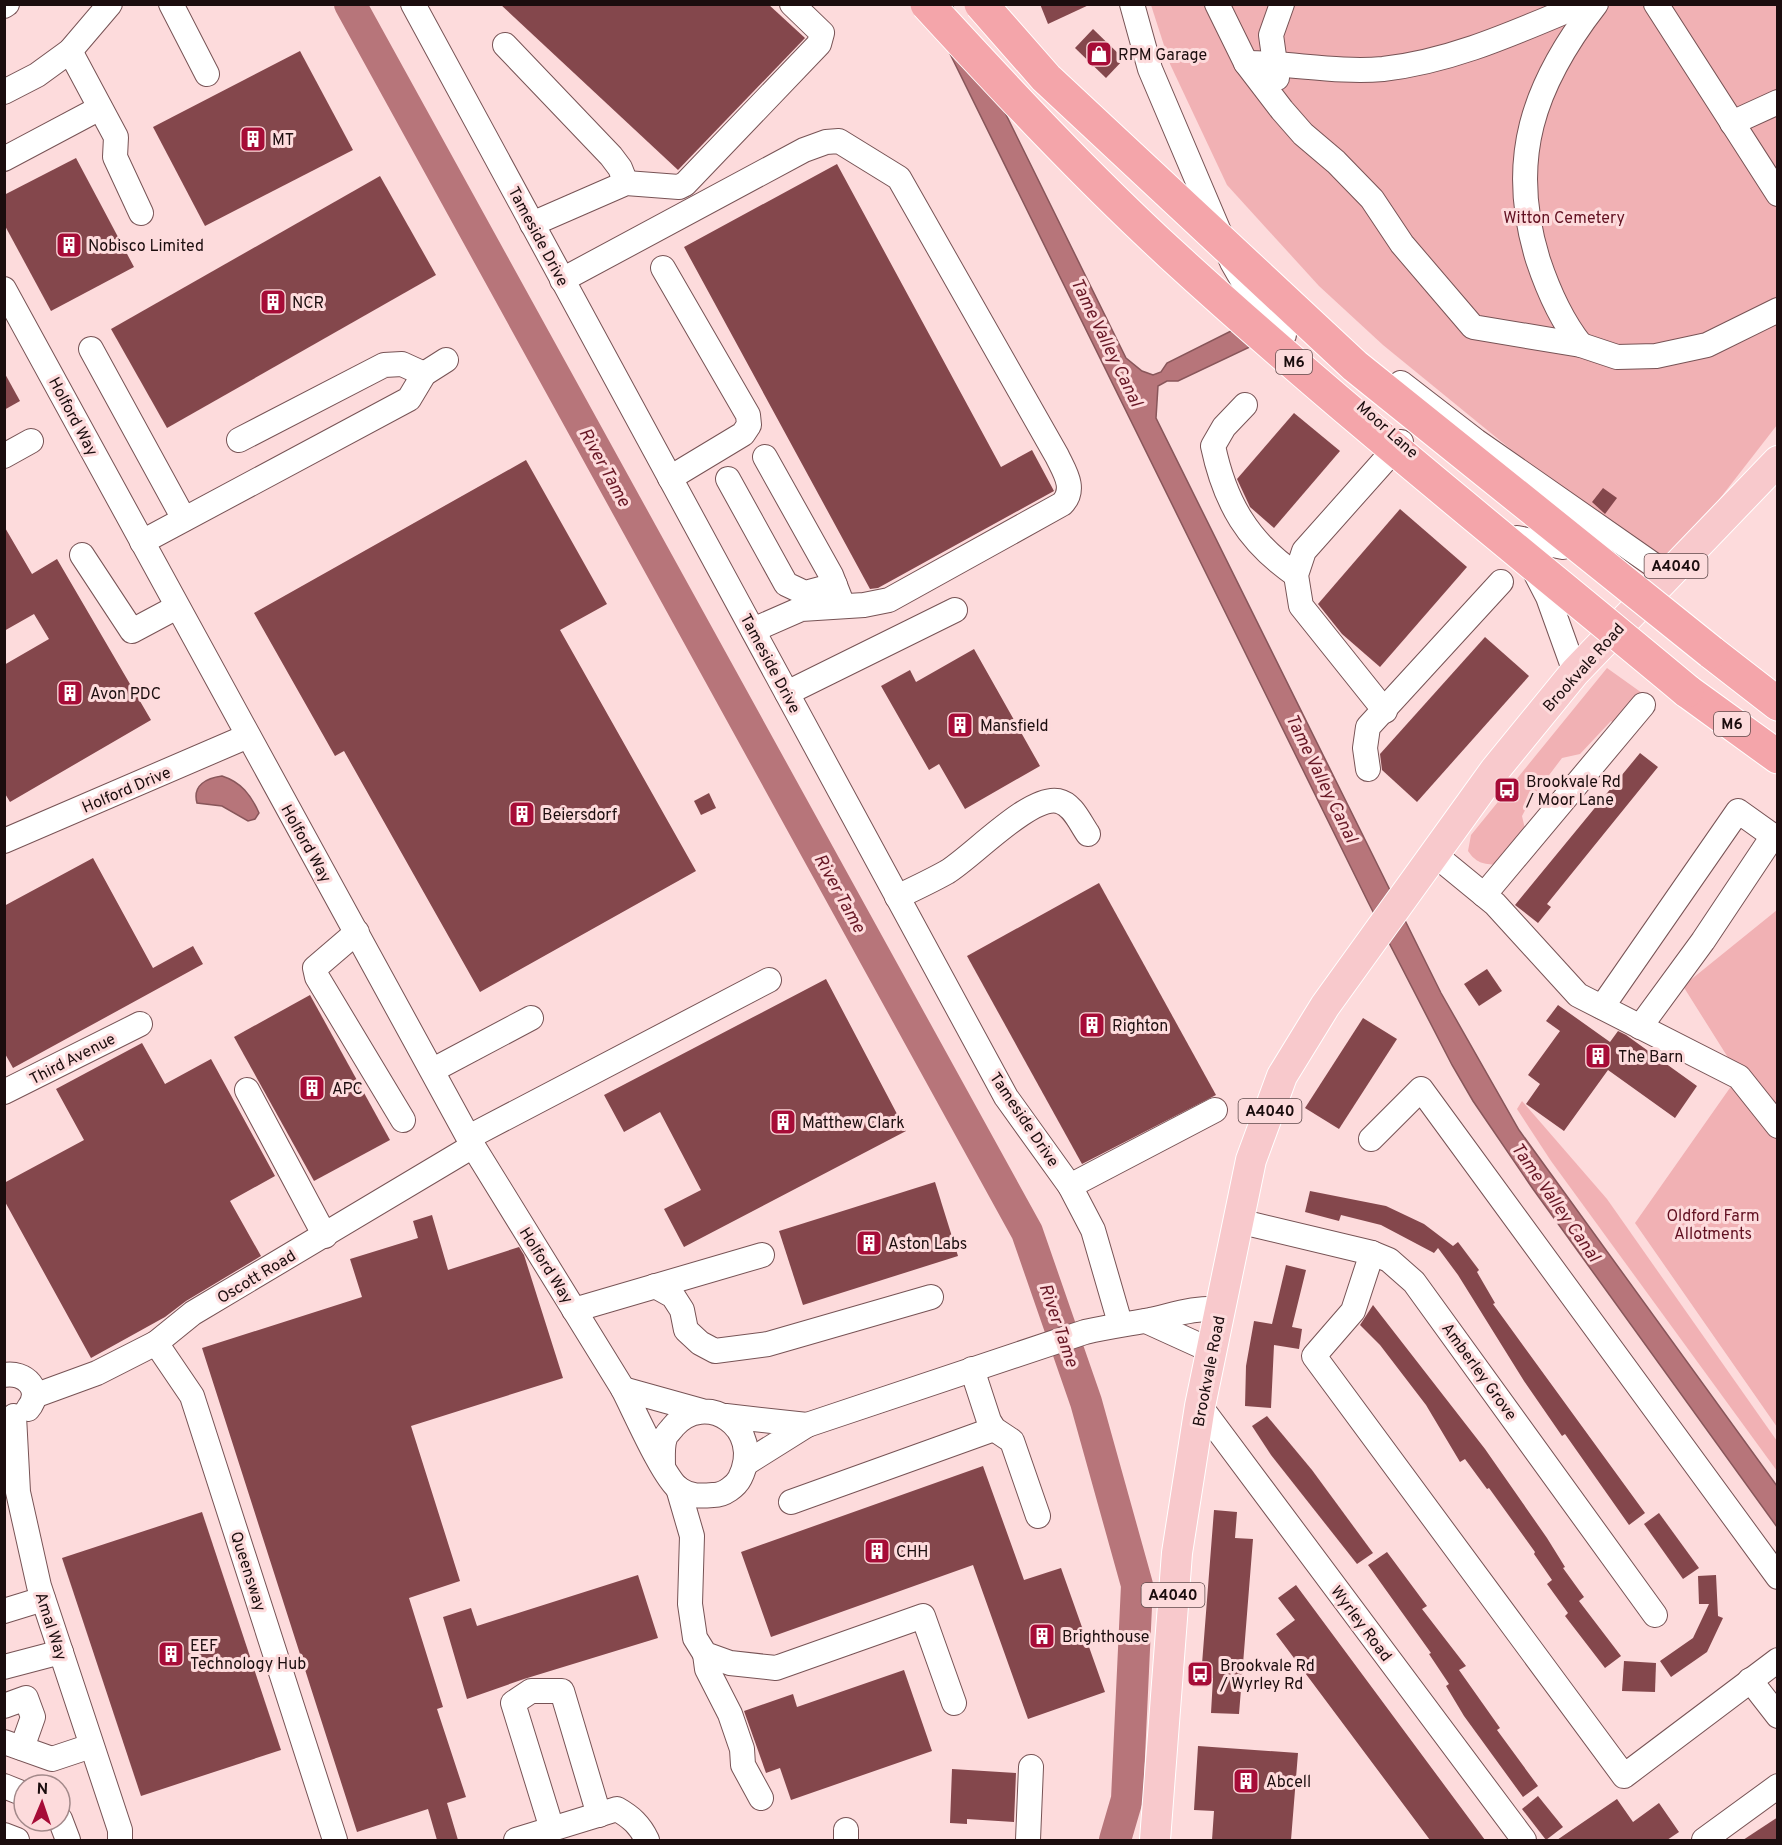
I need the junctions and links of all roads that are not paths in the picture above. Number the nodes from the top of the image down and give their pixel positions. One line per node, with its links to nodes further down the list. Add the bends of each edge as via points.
1 (110, 4): 14 (street)
2 (171, 4): 17 (street)
3 (413, 4): 28 (street, Tameside Drive)
4 (792, 4): 24 (street, via 822,33 819,44 782,86 685,184 679,187)
5 (927, 4): 66 (highway, M6, bridge, via 1018,102 1171,254 1329,393 1687,691)
6 (981, 4): 62 (highway, M6, bridge, via 1046,78 1355,366)
7 (1132, 4): 25 (street, Moor Lane, via 1150,69)
8 (1218, 4): 15 (street)
9 (1282, 4): 16 (street, via 1271,35)
10 (1583, 4): 16 (street, via 1478,48 1432,60 1382,69)
11 (1596, 4): 35 (street, via 1566,42 1539,99 1524,160 1527,224 1567,327)
12 (1656, 4): 22 (street)
13 (505, 45): 24 (street, via 611,156)
14 (70, 51): 18 (street, via 37,75); 20 (street)
15 (1246, 63): 16 (street); 21 (street)
16 (1274, 63): 21 (street)
17 (207, 74)
18 (5, 91)
19 (1778, 102): 22 (street)
20 (100, 108): 23 (street); 27 (street, via 116,137 116,158)
21 (1282, 110): 35 (street, via 1372,199 1402,244 1473,327)
22 (1732, 123): 26 (street)
23 (4, 159)
24 (626, 183): 28 (street)
25 (1200, 184): 32 (street, Moor Lane, via 1249,249); 34 (street, Moor Lane, via 1232,262)
26 (1778, 194)
27 (141, 213)
28 (532, 224): 30 (street, Tameside Drive)
29 (663, 268): 46 (street, via 748,415 748,425 742,434)
30 (562, 280): 46 (street, Tameside Drive); 56 (street, via 804,150 826,142 844,142 899,178 1057,456 1070,490 1062,504 889,600 864,605)
31 (4, 289): 51 (street, Holford Way)
32 (1292, 290): 34 (street); 48 (street, Moor Lane, via 1348,342 1476,441)
33 (1778, 310): 35 (street, via 1707,345 1656,356 1617,357)
34 (1263, 316): 42 (street, Moor Lane)
35 (1581, 345)
36 (90, 349): 49 (street)
37 (446, 360): 38 (street)
38 (424, 374): 40 (street, via 402,364 384,365); 49 (street, via 409,399)
39 (1245, 405): 53 (street, via 1224,427 1213,446 1219,477 1246,531 1274,560)
40 (239, 440)
41 (31, 441): 43 (street)
42 (1401, 442): 50 (street, Moor Lane); 53 (street, via 1304,551)
43 (4, 456)
44 (765, 456): 56 (street)
45 (1778, 461): 54 (main road, Brookvale Road / A4040)
46 (670, 478): 59 (street, Tameside Drive)
47 (728, 479): 56 (street, via 786,584 804,593)
48 (1578, 513): 50 (street, via 1563,547); 54 (street, Moor Lane)
49 (184, 519): 51 (street)
50 (1516, 537): 60 (street, Moor Lane, via 1548,597)
51 (142, 542): 57 (street, Holford Way)
52 (82, 555): 57 (street, via 132,631)
53 (1296, 575): 64 (street, via 1301,606)
54 (1668, 575): 60 (main road, Brookvale Road / A4040)
55 (1501, 582): 64 (street)
56 (839, 595): 59 (street)
57 (177, 607): 65 (street, Holford Way)
58 (955, 610): 61 (street)
59 (753, 630): 61 (street, Tameside Drive)
60 (1575, 672): 70 (main road, Brookvale Road / A4040, via 1495,770)
61 (787, 693): 72 (street, Tameside Drive)
62 (1778, 704)
63 (1643, 705): 71 (street)
64 (1385, 711): 67 (street, via 1368,727)
65 (248, 736): 69 (street, Holford Drive); 73 (street, Holford Way)
66 (1778, 758)
67 (1368, 769)
68 (1088, 834): 72 (street, via 1071,808 1056,800 1048,801 1013,819 948,872)
69 (4, 841)
70 (1434, 854): 71 (street); 88 (main road, Brookvale Road / A4040, via 1325,1006 1282,1076 1251,1160)
71 (1484, 895): 75 (street, via 1578,995)
72 (897, 897): 87 (street, Tameside Drive, via 1006,1097)
73 (357, 933): 79 (street, Holford Way); 83 (street, via 315,968 317,977)
74 (769, 980): 86 (street, Oscott Road)
75 (1602, 1007): 78 (street); 78 (street, via 1738,811 1773,836)
76 (531, 1018): 79 (street)
77 (140, 1024): 81 (street, Third Avenue)
78 (1640, 1027): 84 (street, via 1739,1077)
79 (433, 1070): 86 (street, Holford Way)
80 (247, 1090): 89 (street)
81 (4, 1092)
82 (1215, 1110): 87 (street)
83 (403, 1119)
84 (1778, 1126)
85 (1371, 1139): 118 (street, via 1421,1089)
86 (471, 1141): 89 (street, Oscott Road); 95 (street, Holford Way)
87 (1070, 1186): 97 (street, Tameside Drive, via 1093,1230)
88 (1238, 1221): 90 (street, Amberley Grove); 94 (main road, Brookvale Road / A4040)
89 (332, 1232): 98 (street, Oscott Road, via 193,1314)
90 (1372, 1253): 121 (street, Amberley Grove, via 1389,1260 1414,1282); 126 (street, via 1353,1311 1314,1356 1624,1776)
91 (762, 1255): 92 (street)
92 (655, 1286): 93 (street, via 673,1296 682,1310 686,1329 700,1343 716,1351 768,1344); 95 (street)
93 (931, 1297)
94 (1220, 1309): 96 (street, via 1206,1308); 99 (main road, Brookvale Road / A4040)
95 (574, 1310): 102 (street, Holford Way)
96 (1146, 1321): 97 (street); 99 (street)
97 (1120, 1323): 100 (street)
98 (156, 1343): 103 (street, Oscott Road, via 97,1373); 140 (street, Queensway, via 192,1396)
99 (1212, 1351): 104 (main road, Brookvale Road / A4040)
100 (972, 1369): 108 (street); 109 (street)
101 (4, 1375): 103 (street, via 25,1377)
102 (622, 1389): 105 (street); 111 (street, Holford Way)
103 (34, 1396): 106 (street, via 24,1413)
104 (1200, 1406): 144 (main road, Brookvale Road / A4040, via 1177,1553); 145 (street, Wyrley Road)
105 (702, 1411): 107 (street); 111 (street, via 680,1419 665,1437)
106 (9, 1415): 113 (street, Amal Way)
107 (726, 1416): 108 (street); 110 (street, via 743,1434)
108 (807, 1425): 110 (street)
109 (994, 1429): 115 (street); 116 (street, via 1011,1441)
110 (747, 1462): 114 (street, via 738,1483)
111 (663, 1466): 112 (street)
112 (678, 1488): 114 (street, via 696,1497); 117 (street)
113 (11, 1493): 119 (street, Amal Way)
114 (720, 1495): 117 (street)
115 (791, 1502)
116 (1038, 1516)
117 (692, 1536): 123 (street, via 690,1604 695,1638)
118 (1778, 1577)
119 (43, 1599): 120 (street); 122 (street, Amal Way)
120 (4, 1611)
121 (1655, 1615)
122 (61, 1652): 125 (street); 131 (street, Amal Way)
123 (705, 1654): 127 (street, via 730,1663 776,1668 923,1616); 134 (street, via 707,1669 730,1714 744,1765)
124 (1778, 1660): 126 (street)
125 (4, 1667)
126 (1750, 1680): 129 (street)
127 (954, 1702)
128 (4, 1706): 130 (street, via 26,1698 33,1717)
129 (1778, 1716)
130 (13, 1745): 131 (street, via 52,1759)
131 (91, 1746): 138 (street, Amal Way)
132 (1031, 1767): 143 (street)
133 (1778, 1786): 146 (street)
134 (761, 1798)
135 (608, 1812): 136 (street); 136 (street, via 562,1691 531,1691 513,1703); 142 (street, via 632,1818)
136 (552, 1829): 141 (street)
137 (4, 1835): 139 (street)
138 (123, 1837)
139 (17, 1840)
140 (335, 1840)
141 (516, 1840)
142 (647, 1840)
143 (1028, 1840)
144 (1155, 1840)
145 (1524, 1840)
146 (1704, 1840)

